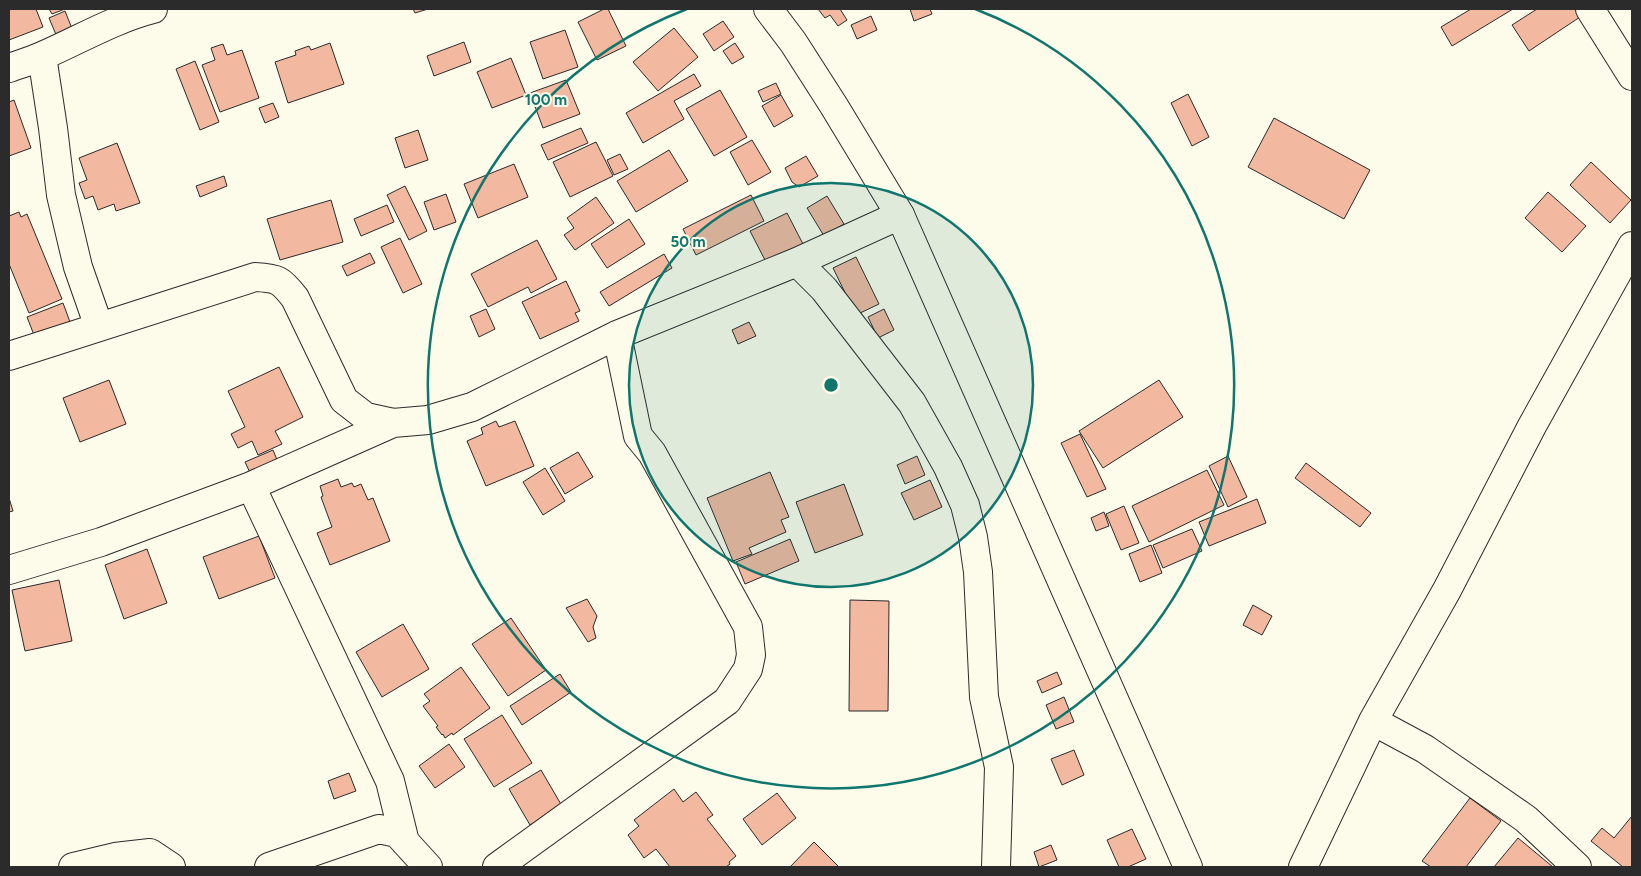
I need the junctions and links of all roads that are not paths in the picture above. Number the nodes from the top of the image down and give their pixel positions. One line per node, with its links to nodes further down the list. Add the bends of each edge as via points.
1 (153, 9): 4 (street)
2 (768, 9): 7 (street, via 829,98)
3 (1590, 9): 6 (street)
4 (42, 56): 5 (street); 11 (street, via 61,195 78,267)
5 (9, 68)
6 (1632, 76)
7 (900, 215): 9 (street); 25 (street)
8 (1632, 246): 10 (street)
9 (797, 262): 12 (street); 24 (street, via 824,289 912,403 965,505 978,572 984,697 999,767)
10 (1625, 281): 17 (street, via 1532,426 1447,590)
11 (99, 327): 13 (street); 14 (street, via 255,277 272,277 285,285 295,298 344,400 366,418)
12 (617, 335): 14 (street, via 472,406 428,420); 23 (street, via 638,436 652,453 748,627 751,655 748,669 728,701)
13 (9, 356)
14 (393, 424): 15 (street)
15 (251, 486): 16 (street, via 100,542); 18 (street, via 390,781)
16 (9, 570)
17 (1373, 721): 26 (street); 27 (street, via 1425,749 1526,819)
18 (405, 842): 21 (street, via 397,833 379,829); 22 (street)
19 (73, 867): 20 (street, via 150,853)
20 (171, 867)
21 (269, 867)
22 (428, 867)
23 (497, 867)
24 (996, 867)
25 (1188, 867)
26 (1303, 867)
27 (1577, 867)

